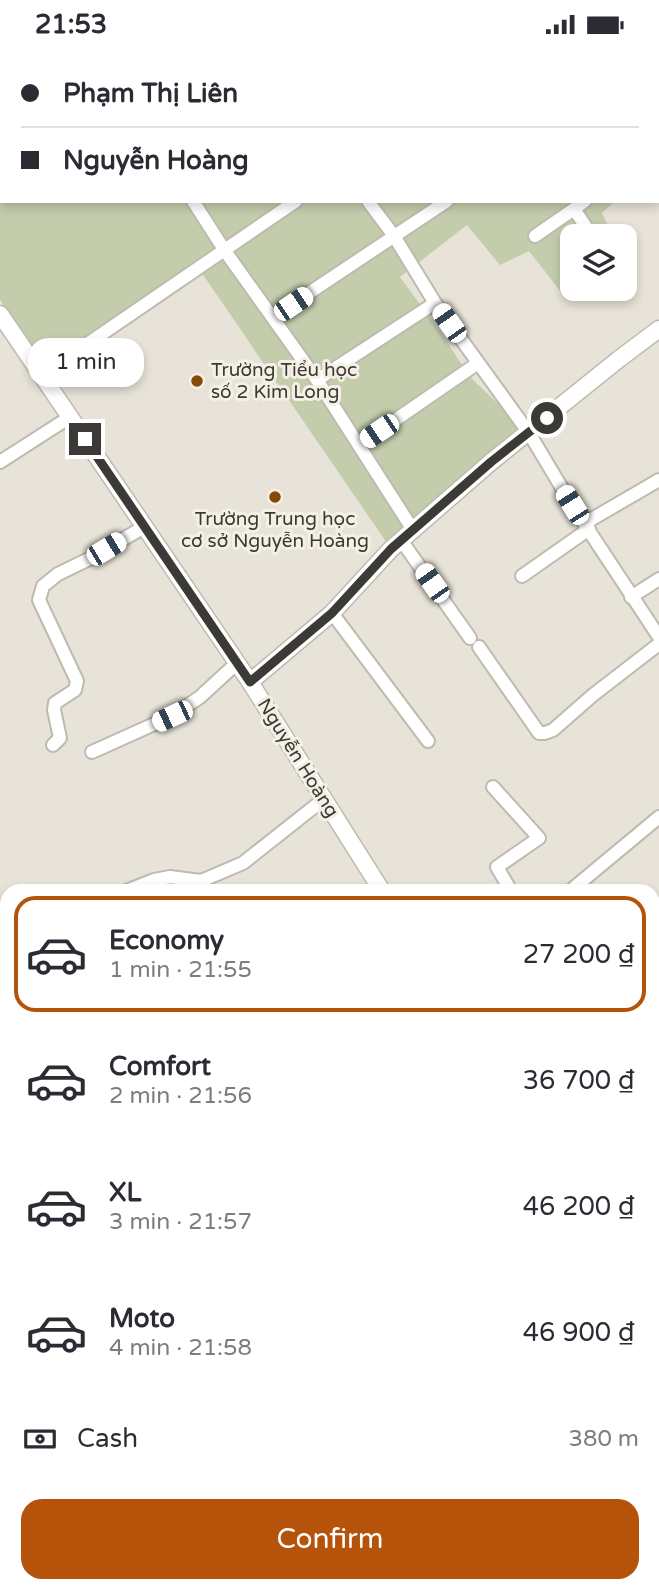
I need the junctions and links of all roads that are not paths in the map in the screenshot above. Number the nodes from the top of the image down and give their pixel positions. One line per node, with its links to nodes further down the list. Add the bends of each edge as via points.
1 (194, 203): 9 (street)
2 (293, 203): 9 (street)
3 (369, 203): 7 (street)
4 (444, 203): 7 (street)
5 (580, 205): 6 (street); 8 (street)
6 (587, 224)
7 (394, 236): 10 (street); 12 (street)
8 (535, 236)
9 (225, 251): 12 (street); 15 (street)
10 (435, 303): 14 (street); 16 (street)
11 (0, 314): 15 (street, Nguyễn Hoàng)
12 (274, 317): 16 (street)
13 (659, 329): 18 (street)
14 (478, 363): 18 (street); 19 (street)
15 (42, 375): 17 (street, Nguyễn Hoàng)
16 (317, 380): 19 (street)
17 (70, 417): 20 (street); 23 (street, Nguyễn Hoàng)
18 (529, 433): 22 (street); 24 (street)
19 (359, 445): 24 (street)
20 (0, 462)
21 (659, 480): 22 (street)
22 (587, 526): 25 (street); 27 (street)
23 (144, 527): 31 (street, Nguyễn Hoàng); 34 (street, via 43,586 39,600 77,681 75,690 55,703 60,738)
24 (407, 535): 28 (street); 30 (street, via 539,733 553,730)
25 (522, 576)
26 (659, 579): 27 (street)
27 (631, 597): 29 (street)
28 (332, 613): 32 (street); 33 (street)
29 (659, 637)
30 (659, 644)
31 (237, 663): 32 (street, Nguyễn Hoàng); 35 (street, via 172,716)
32 (250, 682): 37 (street, Nguyễn Hoàng)
33 (428, 741)
34 (53, 745)
35 (92, 752)
36 (493, 787): 41 (street, via 539,838 497,867)
37 (324, 799): 39 (street, via 243,863 201,881 170,877); 40 (street, Nguyễn Hoàng)
38 (659, 817): 42 (street)
39 (144, 884)
40 (378, 884)
41 (507, 884)
42 (578, 884)

